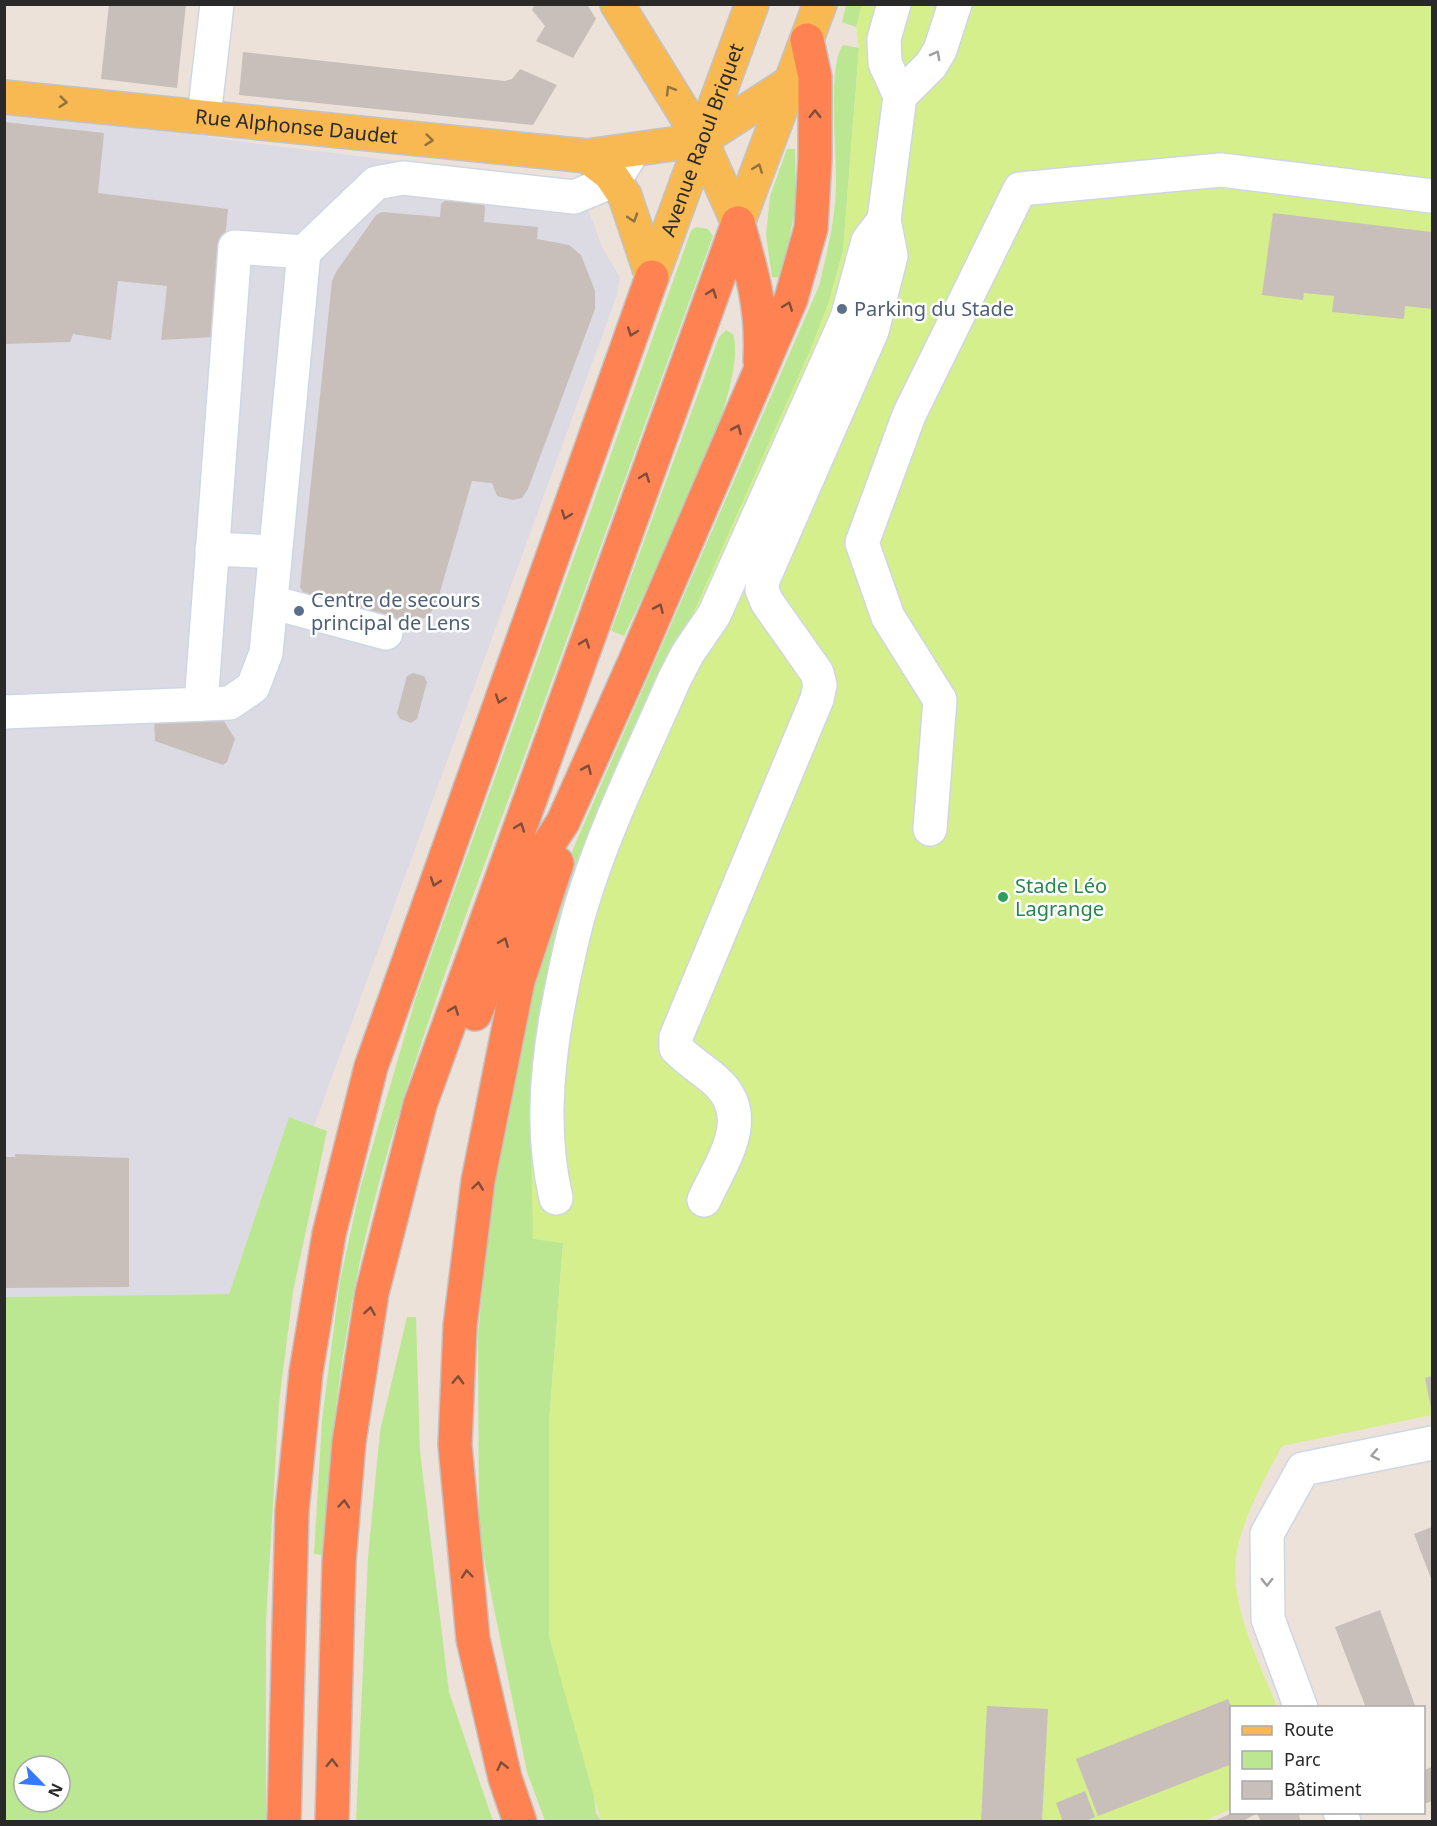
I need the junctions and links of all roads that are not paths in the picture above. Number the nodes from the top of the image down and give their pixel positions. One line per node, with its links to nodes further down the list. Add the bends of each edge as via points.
1 (217, 4): 11 (street)
2 (617, 4): 12 (main road, one-way to 2)
3 (752, 4): 12 (main road, Avenue Raoul Briquet)
4 (820, 4): 7 (main road)
5 (894, 4): 9 (street, via 884,51 885,63)
6 (955, 4): 9 (street, one-way to 6, via 931,65 940,50)
7 (807, 40): 8 (main road); 21 (highway, one-way to 7, via 791,299 811,228 815,76)
8 (791, 82): 12 (main road); 18 (main road, one-way to 8)
9 (900, 96): 17 (street)
10 (4, 97): 11 (main road, Rue Alphonse Daudet, one-way to 11)
11 (204, 117): 14 (main road, Rue Alphonse Daudet, one-way to 14)
12 (701, 140): 13 (main road, Rue Alphonse Daudet); 18 (main road); 20 (main road, Avenue Raoul Briquet)
13 (633, 149): 14 (main road, Rue Alphonse Daudet); 15 (street)
14 (587, 156): 15 (main road)
15 (615, 180): 19 (street, via 574,197 403,178 376,183); 20 (main road, one-way to 20, via 632,213)
16 (1432, 196): 29 (street, via 1221,170 1020,189 909,416 862,543 888,616 939,700)
17 (884, 220): 31 (street, via 868,241 847,318 714,615 674,680 601,850 581,907 548,1064 547,1161); 32 (street, via 891,256 872,331 763,580 767,602 817,673 817,699 676,1037 676,1048 718,1084 731,1099 736,1115 733,1138)
18 (738, 223): 21 (highway, via 762,325); 30 (highway, one-way to 18)
19 (304, 252): 22 (street, via 235,247); 23 (street)
20 (652, 277): 35 (highway, one-way to 35, via 371,1067 328,1234 306,1372 292,1511)
21 (758, 380): 28 (highway, one-way to 21)
22 (212, 549): 23 (street); 26 (street)
23 (275, 552): 24 (street)
24 (271, 602): 25 (street); 26 (street, via 266,652 253,687 230,703)
25 (386, 633)
26 (201, 704): 27 (street)
27 (4, 712)
28 (563, 822): 30 (highway, one-way to 28, via 465,1040 534,866); 37 (highway, one-way to 28, via 505,1778 473,1639 455,1445 460,1326 478,1181 518,981 558,862)
29 (930, 829)
30 (420, 1105): 36 (highway, one-way to 30, via 339,1562 349,1442 372,1293)
31 (556, 1198)
32 (704, 1200)
33 (1432, 1443): 34 (street, one-way to 34, via 1304,1469 1267,1534 1268,1619)
34 (1301, 1706)
35 (284, 1821)
36 (332, 1821)
37 (520, 1821)

